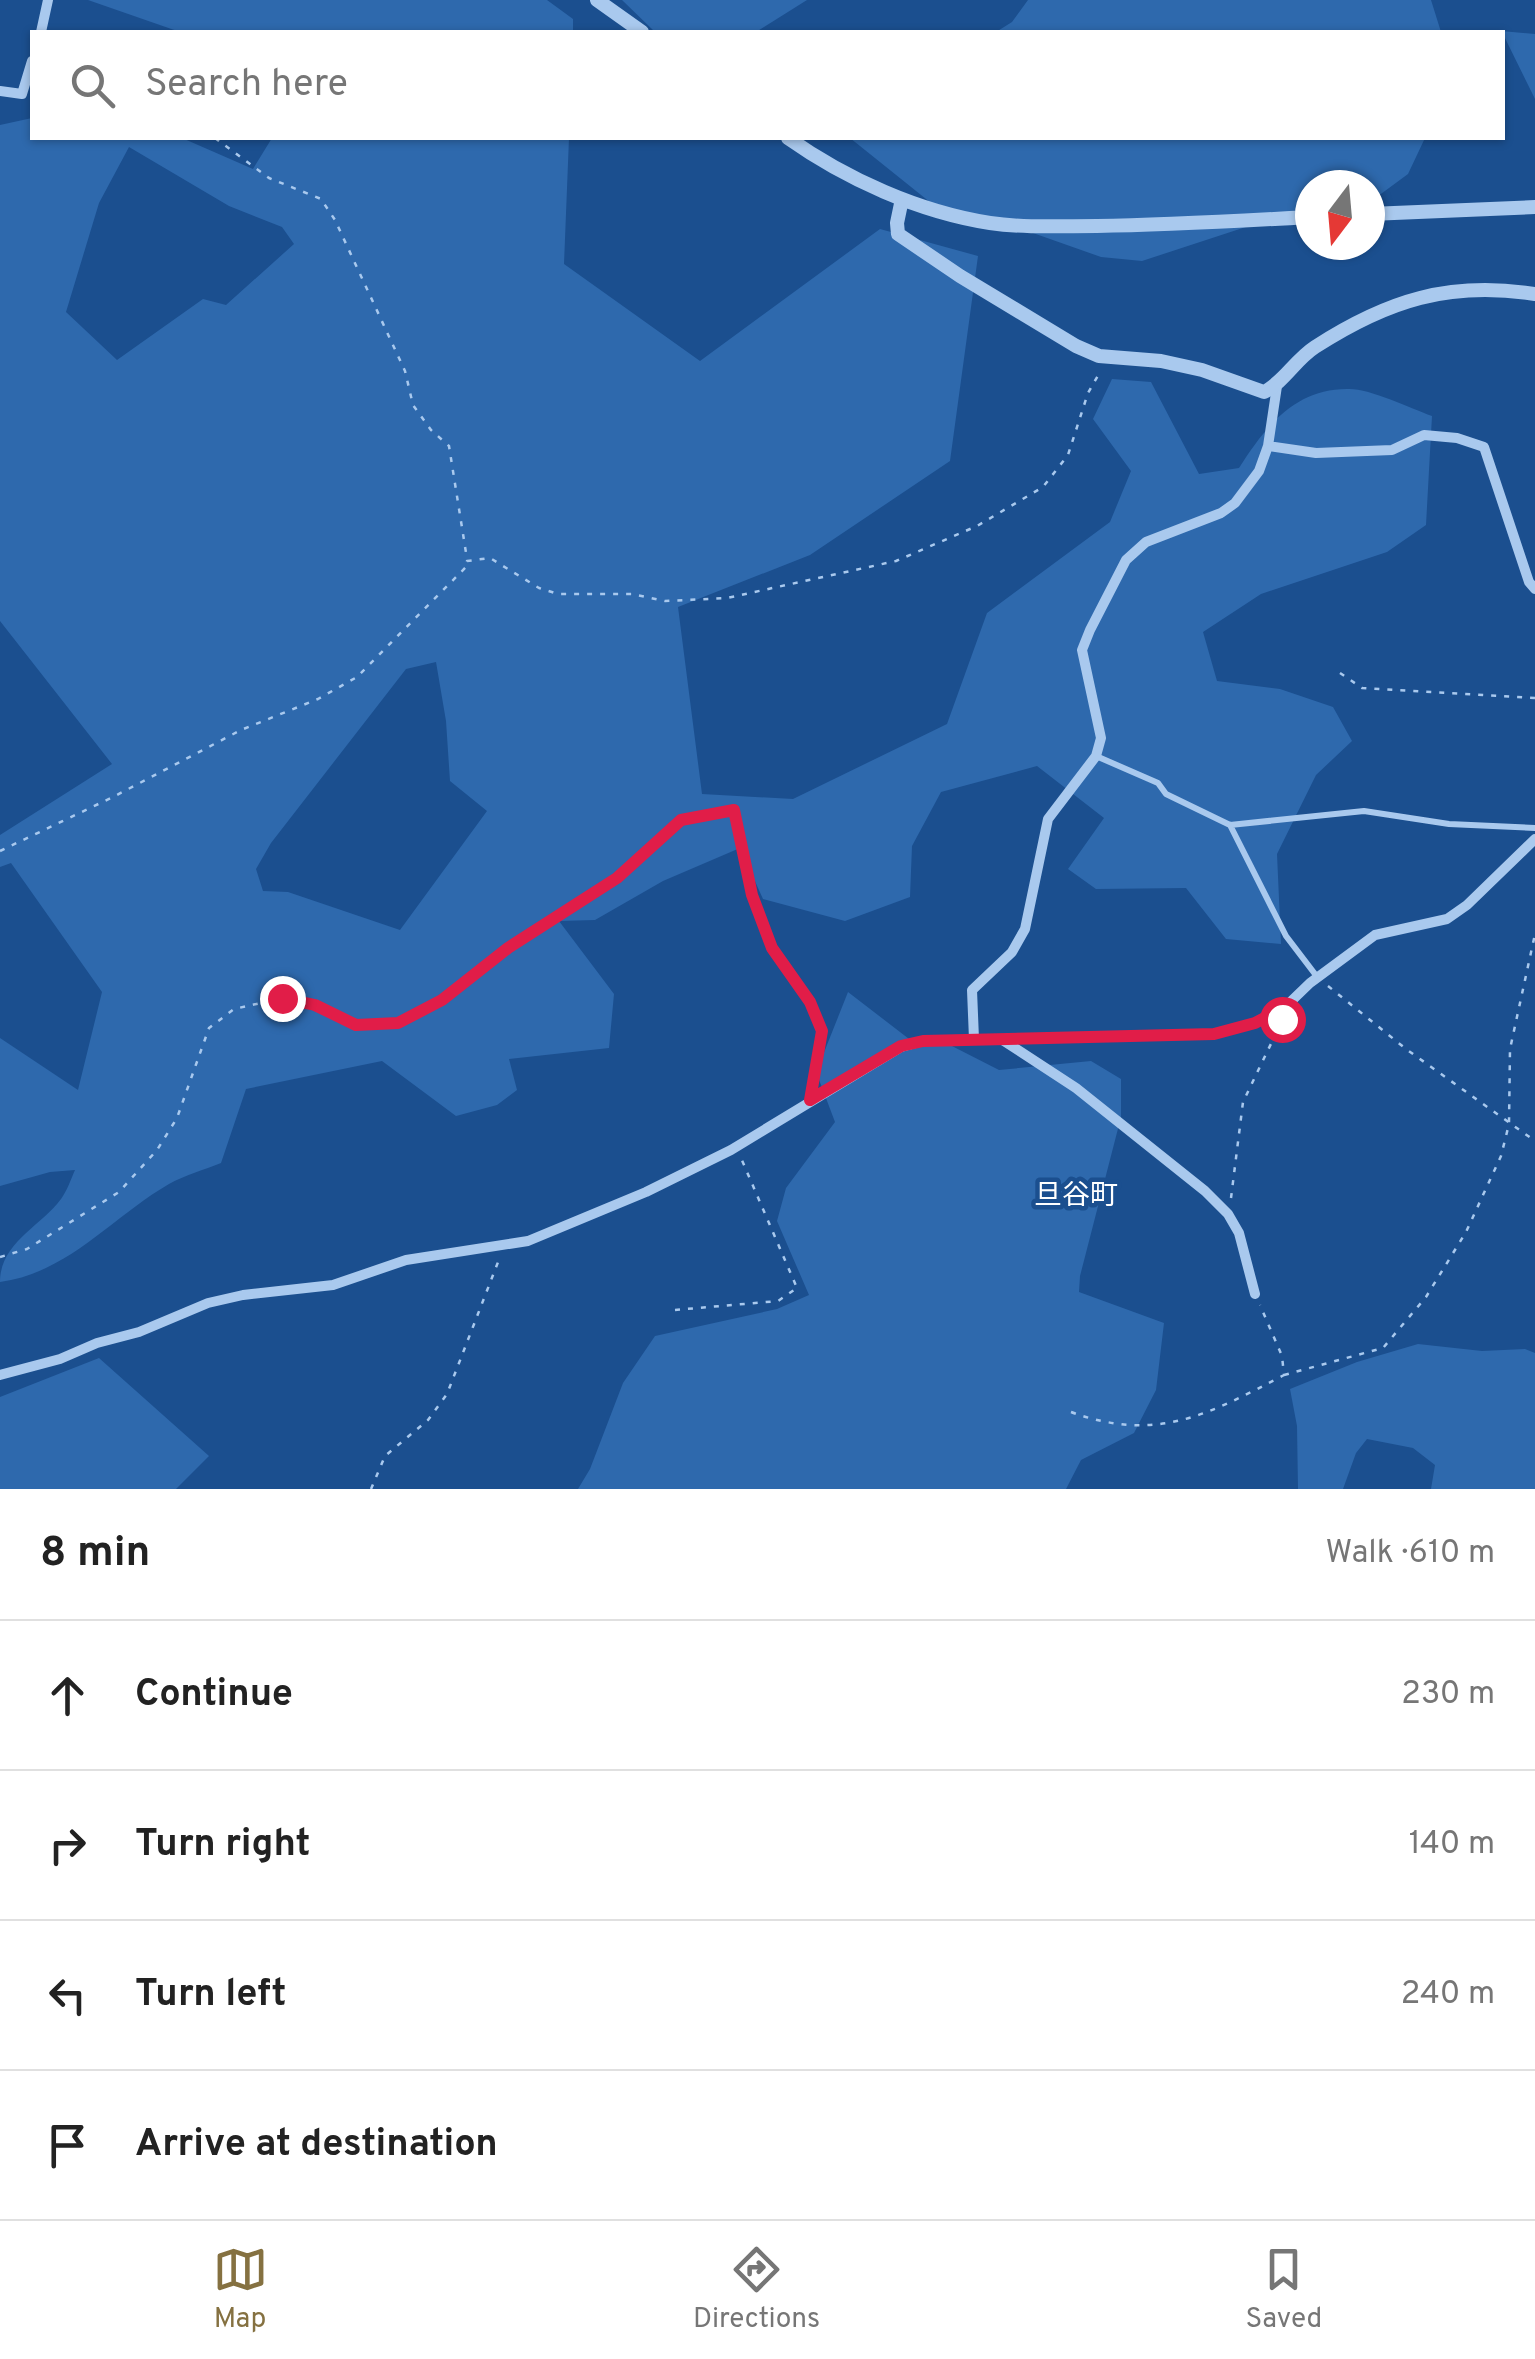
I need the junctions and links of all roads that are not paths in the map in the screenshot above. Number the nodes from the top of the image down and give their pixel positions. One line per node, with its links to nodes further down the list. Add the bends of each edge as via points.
1 (48, 0): 3 (street)
2 (597, 0): 4 (street)
3 (42, 30)
4 (639, 30)
5 (30, 68): 6 (street, via 22,94)
6 (0, 91)
7 (791, 140): 8 (street)
8 (902, 200): 11 (street, via 1035,226); 13 (street, via 898,234 1076,346 1202,370 1264,392)
9 (1535, 207): 10 (street)
10 (1385, 213)
11 (1295, 217)
12 (1535, 294): 13 (street, via 1424,294 1316,347)
13 (1277, 386): 14 (street)
14 (1268, 446): 15 (street, via 1316,453 1392,450 1424,435 1484,447); 16 (street, via 1235,502 1146,542 1126,560 1082,650 1101,738)
15 (1535, 589)
16 (1096, 756): 17 (lane); 23 (street, via 1048,819 1020,942 972,990)
17 (1230, 824): 18 (lane, via 1364,811); 21 (lane, via 1286,936)
18 (1535, 828)
19 (1535, 839): 21 (street, via 1446,919 1376,935)
20 (752, 895): 24 (lane, via 772,948 822,1031)
21 (1318, 978): 22 (street, via 1285,1007 1214,1034)
22 (1000, 1038): 23 (street); 25 (street, via 1076,1088 1228,1214)
23 (974, 1040): 24 (street, via 901,1046)
24 (810, 1100): 26 (street, via 646,1192 528,1241 406,1260 333,1285 208,1303)
25 (1255, 1294)
26 (0, 1375)

